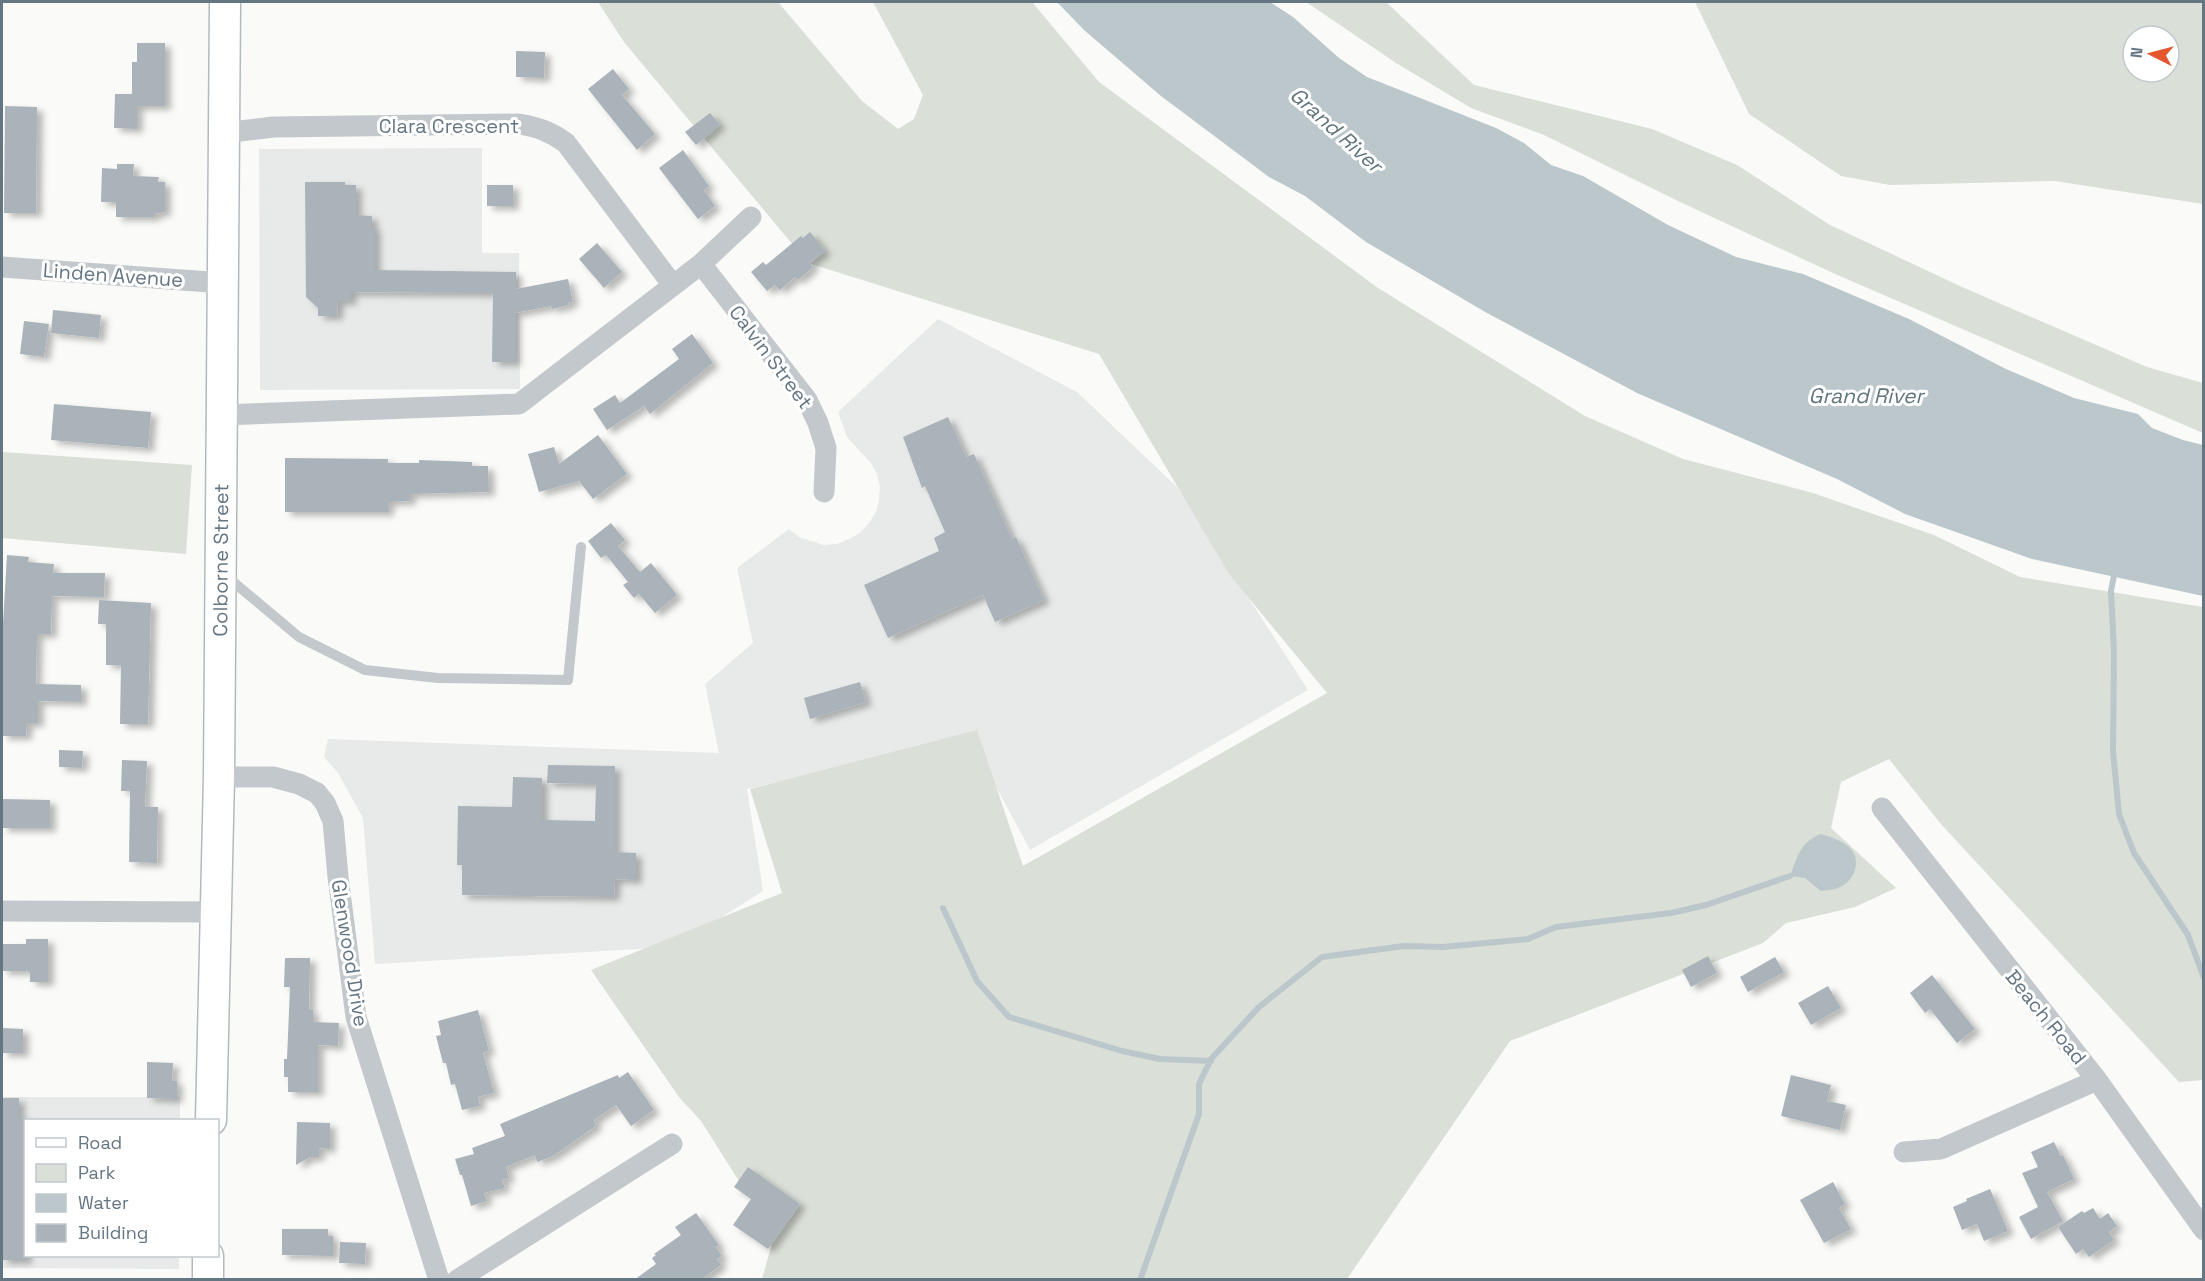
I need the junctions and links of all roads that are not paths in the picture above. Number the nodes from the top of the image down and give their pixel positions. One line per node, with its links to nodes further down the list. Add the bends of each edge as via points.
1 (225, 2): 2 (main road, Colborne Street)
2 (224, 133): 6 (main road, Colborne Street); 7 (street, Clara Crescent, via 274,127 536,127 566,143)
3 (751, 217): 4 (street)
4 (701, 264): 7 (street); 9 (street, Calvin Street, via 807,400 826,448)
5 (2, 267): 6 (street, Linden Avenue)
6 (224, 283): 8 (main road, Colborne Street)
7 (672, 284): 8 (street, via 519,404)
8 (221, 415): 11 (main road, Colborne Street)
9 (824, 492)
10 (581, 547): 11 (lane, via 568,680 438,678 365,670 299,637)
11 (220, 571): 12 (main road, Colborne Street)
12 (219, 777): 15 (main road, Colborne Street); 23 (street, Glenwood Drive, via 273,777 299,784 317,793 333,821 356,1017)
13 (1882, 808): 16 (street, Beach Road)
14 (2, 911): 15 (street)
15 (215, 912): 17 (main road, Colborne Street)
16 (2097, 1080): 19 (street, via 1941,1149); 20 (street, Beach Road)
17 (211, 1119)
18 (672, 1144): 24 (street)
19 (1904, 1152)
20 (2204, 1230)
21 (208, 1257): 22 (main road)
22 (208, 1280)
23 (439, 1280)
24 (457, 1280)

